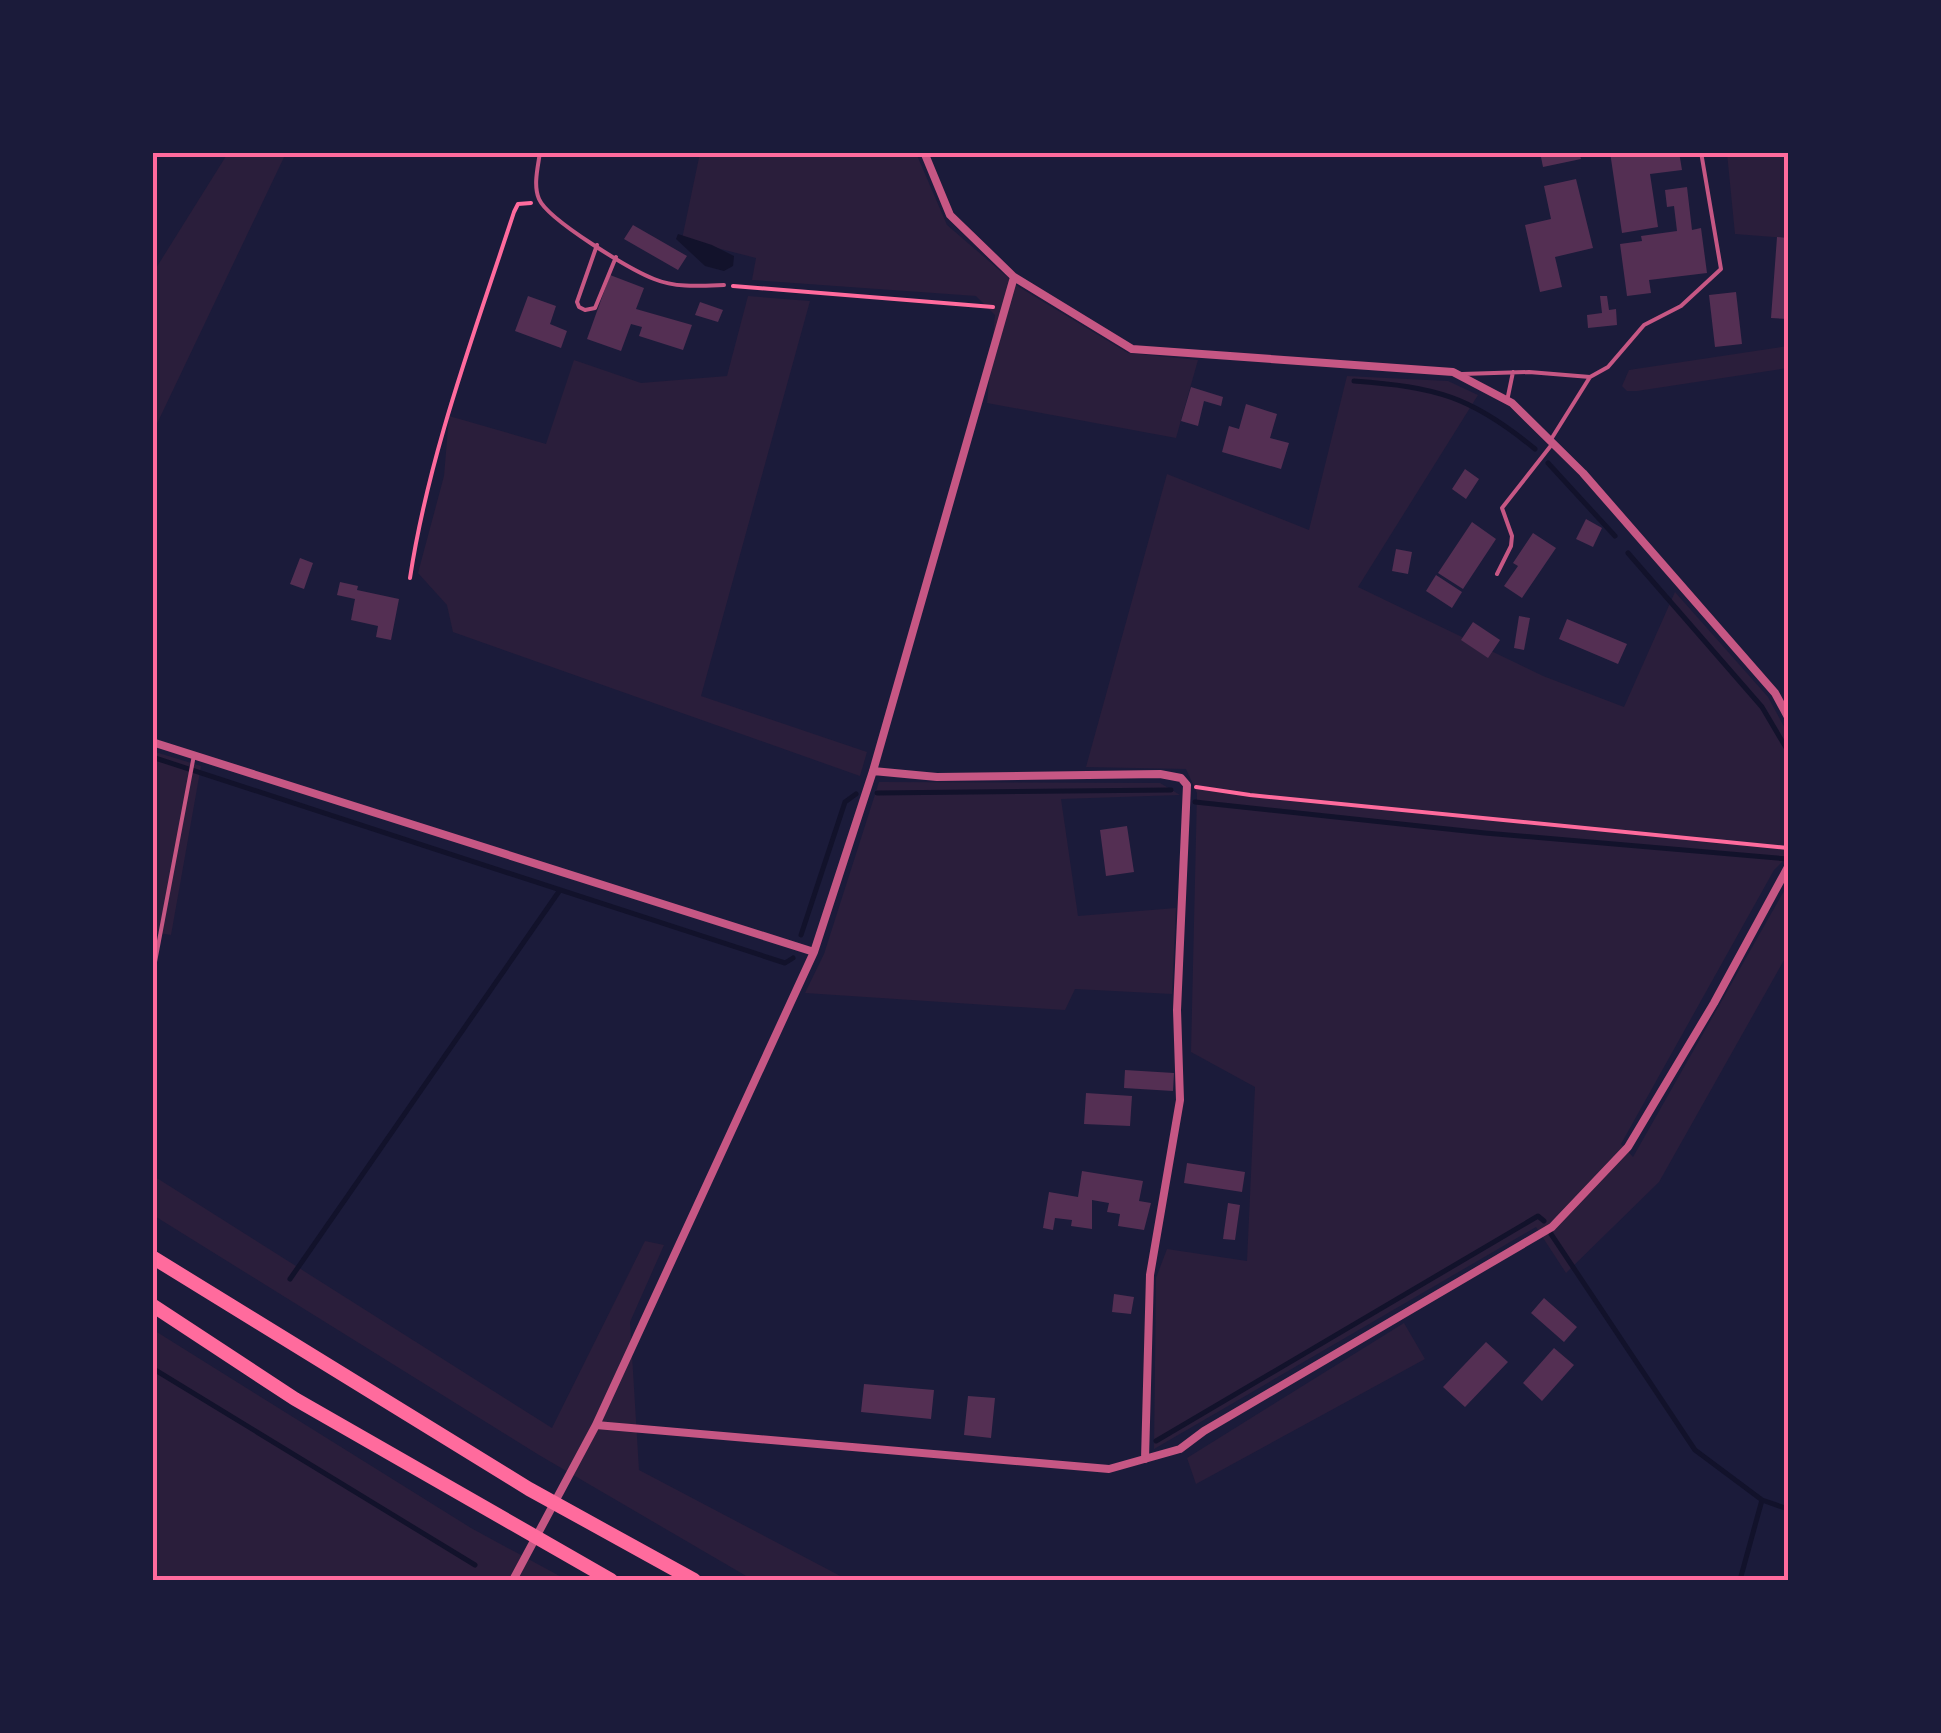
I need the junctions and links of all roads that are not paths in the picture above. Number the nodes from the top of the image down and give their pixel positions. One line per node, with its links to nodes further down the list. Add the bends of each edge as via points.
1 (157, 152): 5 (lane)
2 (540, 152): 6 (lane, via 538,198)
3 (924, 152): 8 (street, via 950,215)
4 (1701, 152): 12 (lane, via 1721,269 1681,306 1644,325)
5 (152, 159)
6 (597, 245): 7 (lane); 7 (lane, via 579,307 595,308)
7 (616, 257): 9 (lane, via 653,279)
8 (1014, 277): 11 (street, via 1132,348); 19 (street)
9 (724, 285)
10 (1513, 372): 11 (lane); 12 (lane); 13 (lane)
11 (1457, 374): 13 (street)
12 (1590, 377): 14 (lane)
13 (1507, 401): 14 (street)
14 (1551, 442): 15 (lane, via 1502,508 1512,536); 16 (street, via 1775,693)
15 (1497, 574)
16 (1788, 717)
17 (152, 742): 18 (street)
18 (194, 755): 21 (street); 22 (lane)
19 (872, 771): 21 (street); 26 (street, via 936,777 1160,774 1187,785 1176,1010 1180,1100 1150,1275)
20 (1788, 867): 26 (street, via 1628,1146 1552,1227 1180,1448)
21 (814, 952): 25 (street)
22 (152, 978)
23 (152, 1257): 29 (highway, via 529,1489)
24 (152, 1305): 28 (highway, via 295,1399)
25 (596, 1425): 26 (street, via 1109,1469); 27 (street)
26 (1145, 1460)
27 (513, 1580)
28 (611, 1580)
29 (694, 1580)

